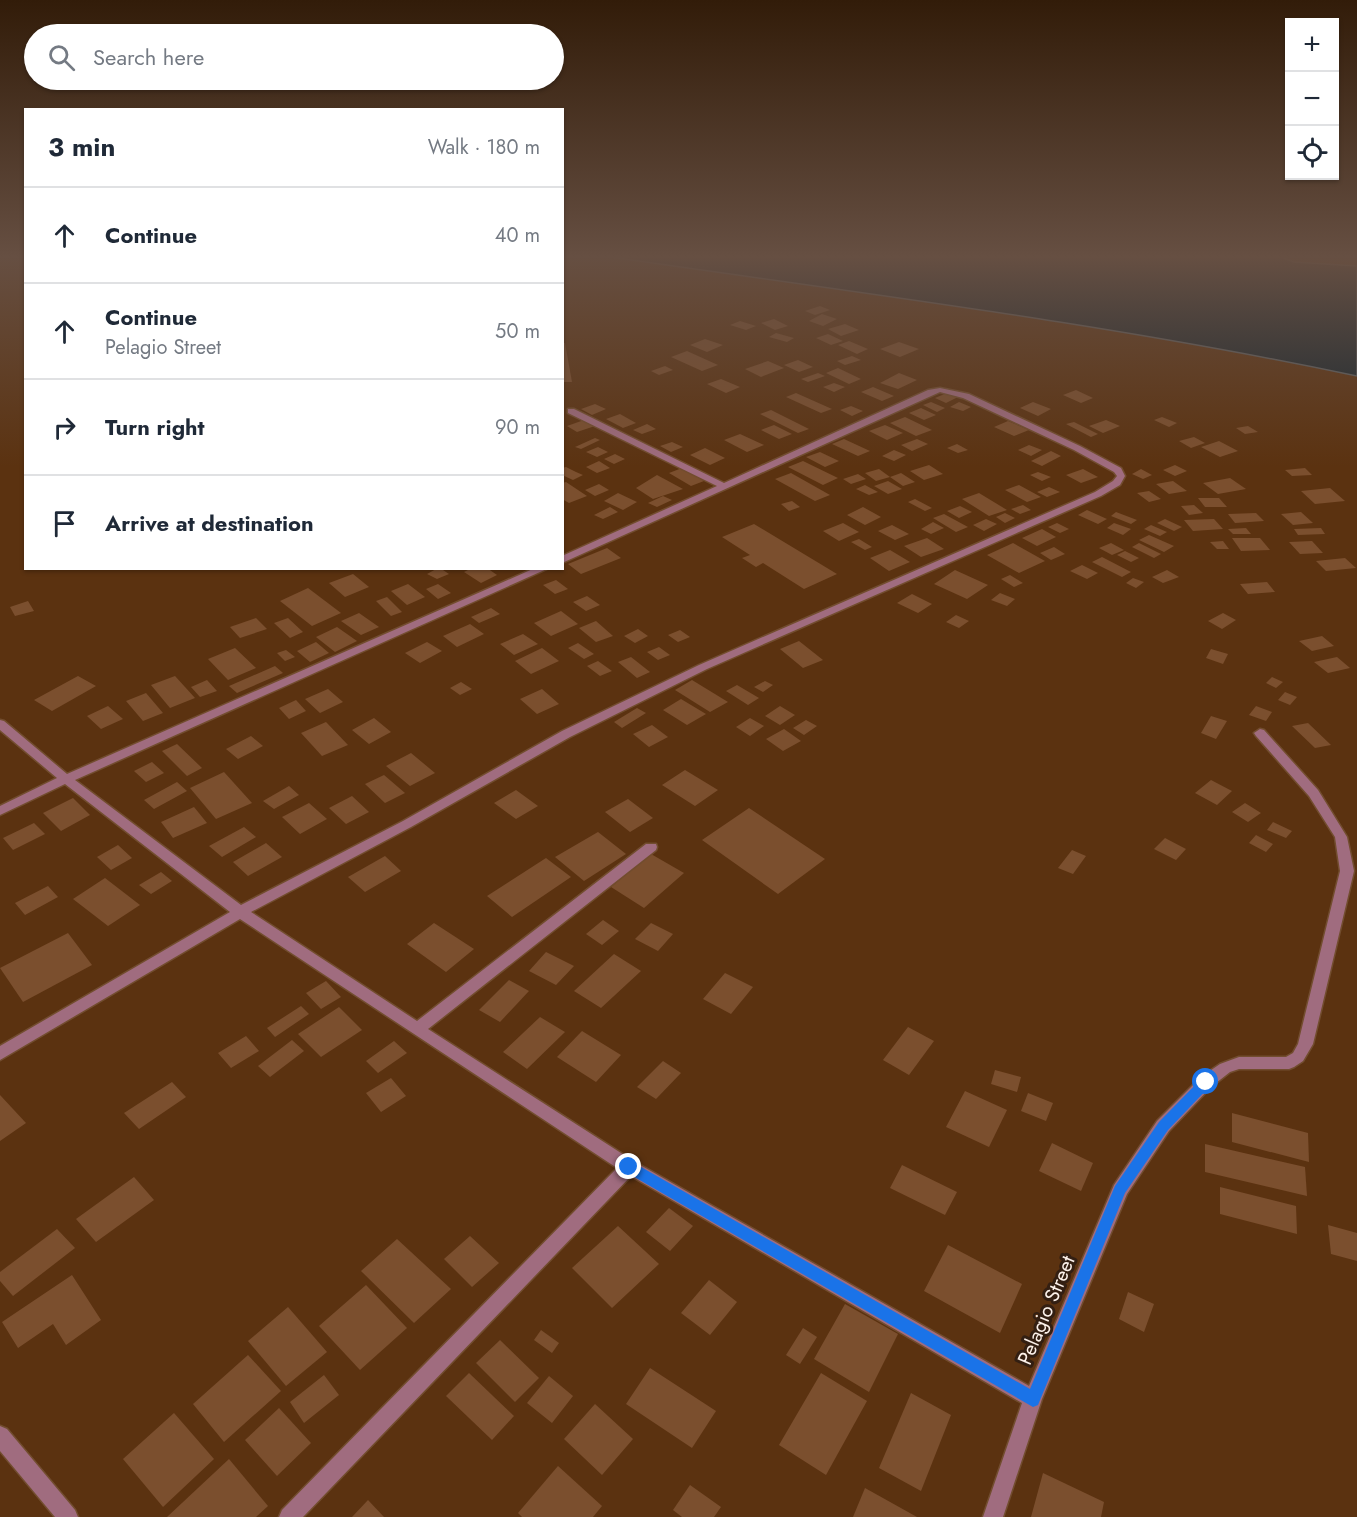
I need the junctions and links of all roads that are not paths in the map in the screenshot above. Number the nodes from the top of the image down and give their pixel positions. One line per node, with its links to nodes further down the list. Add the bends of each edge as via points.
1 (571, 411): 2 (street)
2 (726, 487): 3 (street); 10 (street, via 940,390 966,396 1077,448 1118,470 1120,476 1118,483 1098,494 703,667 566,734)
3 (564, 559)
4 (539, 570): 7 (street)
5 (0, 724): 7 (street)
6 (1260, 733): 14 (street, Pelagio Street, via 1314,793 1341,837 1347,871 1305,1044 1298,1057 1289,1063 1239,1063 1225,1068 1163,1126 1120,1190)
7 (66, 779): 8 (street); 10 (street)
8 (0, 811)
9 (651, 847): 11 (street)
10 (240, 912): 11 (street); 12 (street)
11 (417, 1029): 13 (street)
12 (0, 1054)
13 (629, 1167): 14 (street); 17 (street)
14 (1033, 1399): 18 (street, Pelagio Street)
15 (0, 1436): 16 (street)
16 (68, 1517)
17 (289, 1517)
18 (993, 1517)

